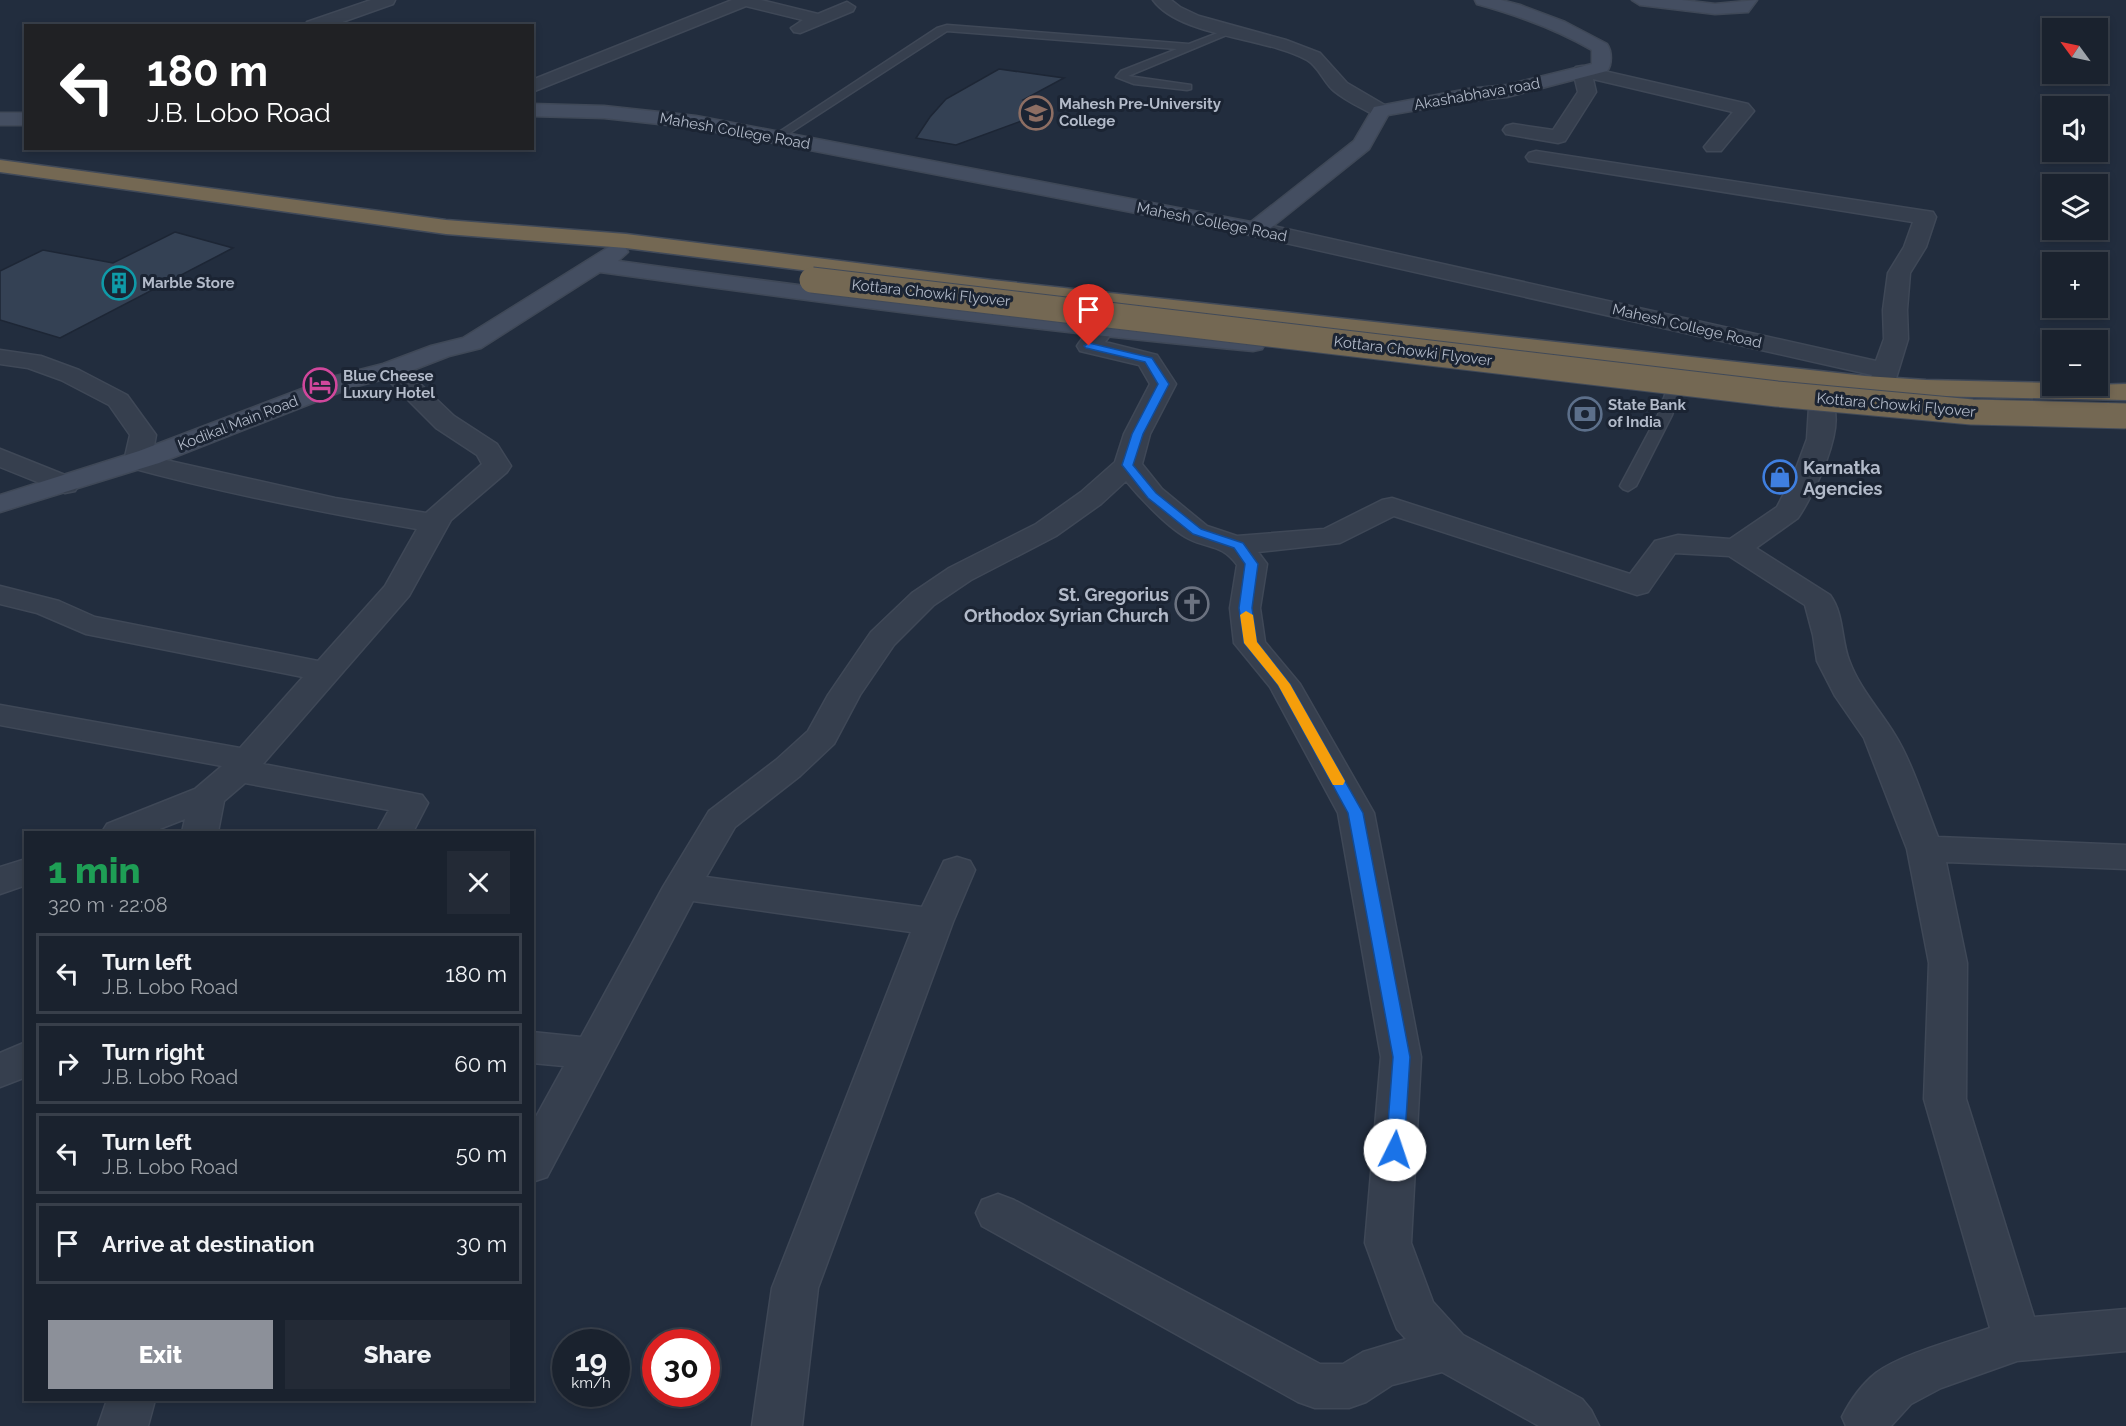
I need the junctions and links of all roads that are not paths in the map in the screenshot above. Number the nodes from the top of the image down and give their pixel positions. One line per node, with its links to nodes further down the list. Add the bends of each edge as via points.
1 (387, 0): 9 (street)
2 (1161, 0): 11 (street, via 1193,20)
3 (1483, 0): 13 (street, Akashabhava road, via 1581,36 1601,48 1600,67)
4 (1640, 0): 5 (street, via 1715,9 1742,8)
5 (1749, 0)
6 (745, 1): 8 (street); 14 (street)
7 (847, 7): 8 (street)
8 (820, 19): 10 (street)
9 (319, 24)
10 (800, 28)
11 (1231, 31): 12 (lane); 17 (street, via 1314,57 1340,87)
12 (1190, 47): 15 (lane, via 1121,77); 21 (lane, via 947,28)
13 (1582, 71): 17 (street, Akashabhava road, via 1507,91); 20 (street, via 1587,92 1558,137); 22 (street, via 1741,108 1744,111)
14 (534, 86)
15 (1187, 87)
16 (534, 110): 21 (street, Mahesh College Road, via 604,112 696,122)
17 (1381, 111): 26 (street, via 1362,145)
18 (0, 119): 19 (street)
19 (24, 119)
20 (1513, 130)
21 (775, 138): 26 (street, Mahesh College Road)
22 (1714, 147)
23 (1536, 157): 31 (street, via 1925,217 1915,247 1899,273 1896,339)
24 (0, 166): 27 (highway)
25 (0, 179): 27 (highway)
26 (1255, 229): 31 (street, Mahesh College Road)
27 (613, 253): 28 (street, via 875,303); 30 (street, Kodikal Main Road, via 472,343); 31 (highway, via 992,287); 35 (highway, Kottara Chowki Flyover, bridge, via 1777,394 1972,412)
28 (1102, 330): 32 (street); 39 (street, via 1089,346 1148,360 1163,384 1137,434)
29 (0, 357): 38 (street, via 32,361 118,400 143,435)
30 (399, 367): 38 (street, Kodikal Main Road, via 345,381); 43 (street, via 401,379 445,422 487,450 497,466 439,515)
31 (1883, 378): 33 (highway)
32 (1673, 392): 34 (street); 41 (lane)
33 (2126, 392)
34 (1822, 407): 36 (street, via 2017,424); 45 (street, via 1820,440 1788,512)
35 (2126, 416)
36 (2126, 428)
37 (0, 457): 40 (street)
38 (138, 460): 40 (street, Kodikal Main Road); 43 (street, via 336,506)
39 (1128, 465): 44 (street, via 1152,495 1197,532); 59 (street, via 1046,530 960,574 923,599 882,639 844,695 822,738 722,819)
40 (65, 485): 42 (street, Kodikal Main Road)
41 (1628, 486)
42 (0, 504)
43 (435, 523): 47 (street, via 398,590)
44 (1236, 545): 45 (street, via 1330,537 1392,506 1637,586 1665,547 1678,544); 69 (street, via 1252,564 1245,608 1250,643 1284,684 1356,813 1401,1057 1388,1243 1414,1314)
45 (1736, 548): 54 (street, via 1819,601 1833,661 1851,696 1880,737)
46 (0, 595): 47 (street, via 48,607 86,625)
47 (325, 672): 49 (street)
48 (0, 715): 49 (street)
49 (243, 765): 50 (street); 53 (street, via 410,803)
50 (207, 797): 51 (street); 52 (street)
51 (122, 831)
52 (200, 831)
53 (396, 831)
54 (1925, 849): 55 (street); 68 (street, via 1948,963 1945,1099)
55 (2126, 857)
56 (957, 870): 60 (street)
57 (24, 872): 58 (street)
58 (0, 881)
59 (682, 887): 60 (street); 62 (street)
60 (934, 922): 73 (street, via 795,1287)
61 (534, 1047): 62 (street)
62 (592, 1054): 65 (street)
63 (24, 1060): 64 (street)
64 (0, 1071)
65 (534, 1162)
66 (998, 1214): 69 (street, via 1315,1386 1348,1386 1380,1367)
67 (2126, 1330): 68 (street)
68 (2017, 1340): 71 (street, via 1926,1372 1894,1388)
69 (1446, 1350): 74 (street, via 1565,1415)
70 (131, 1401): 72 (street)
71 (1867, 1417)
72 (123, 1426)
73 (777, 1426)
74 (1574, 1426)

